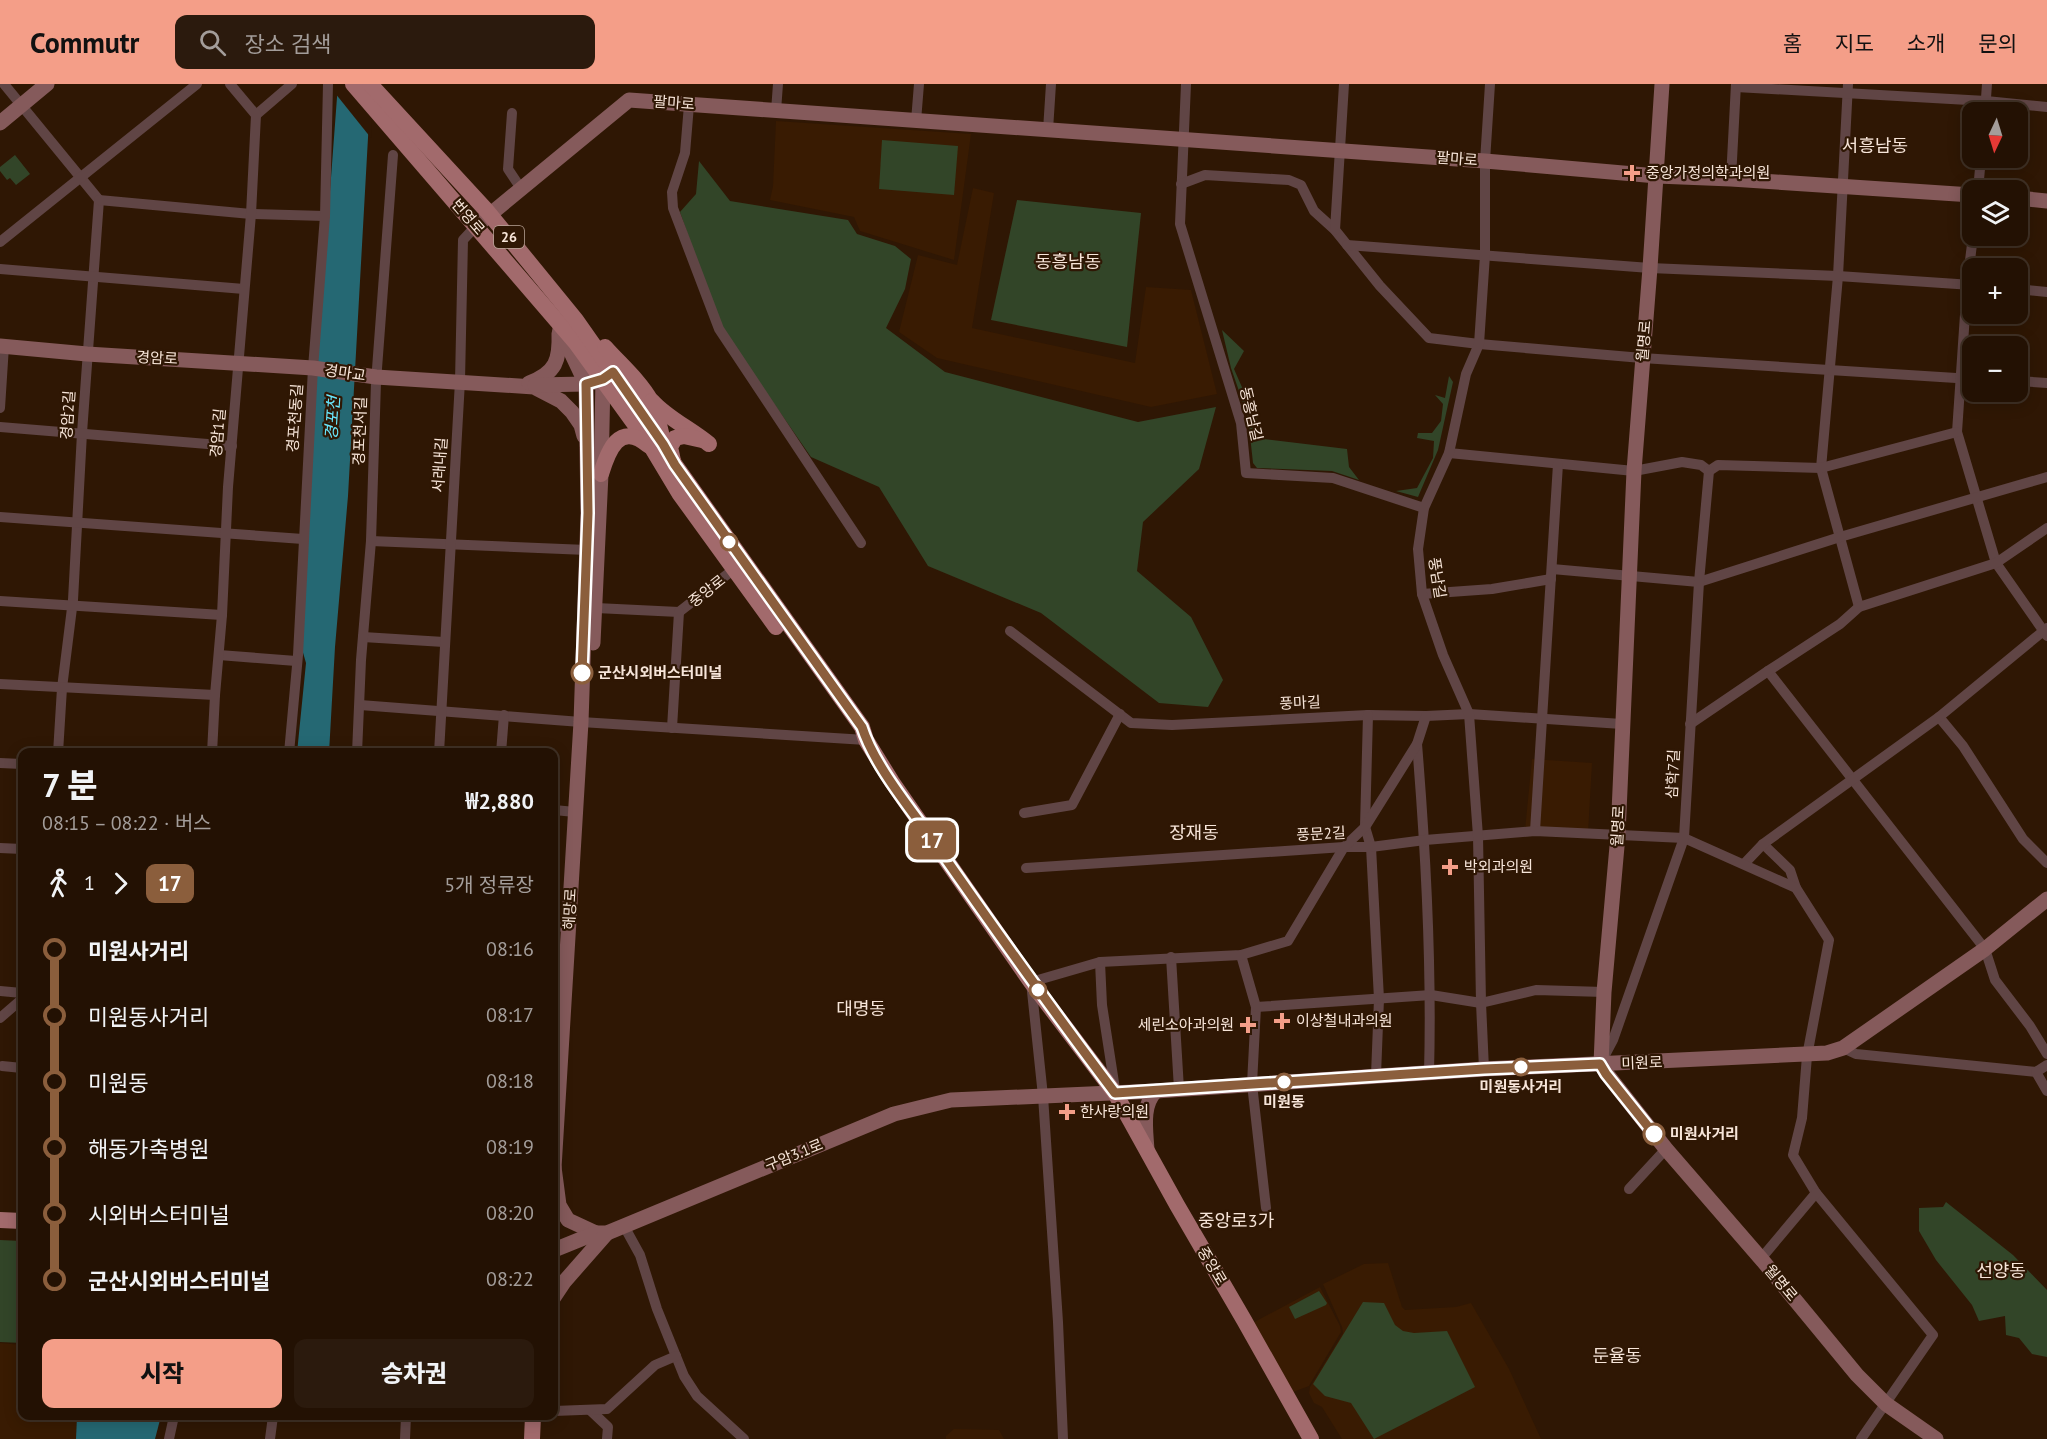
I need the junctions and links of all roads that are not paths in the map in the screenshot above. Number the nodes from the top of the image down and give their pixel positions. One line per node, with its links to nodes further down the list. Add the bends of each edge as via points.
1 (4, 84): 23 (street)
2 (47, 84): 23 (street)
3 (197, 84): 38 (street)
4 (230, 84): 29 (street)
5 (292, 84): 29 (street)
6 (328, 84): 49 (street, 경포천동길)
7 (353, 84): 50 (main road, 번영로 / 26)
8 (370, 84): 48 (main road, 번영로 / 26)
9 (631, 84): 20 (street)
10 (778, 84): 27 (street)
11 (919, 84): 30 (street)
12 (1051, 84): 32 (street)
13 (1186, 84): 33 (street)
14 (1344, 84): 34 (street)
15 (1491, 84): 36 (street, 풍남길)
16 (1662, 84): 37 (street, 월명로)
17 (1988, 84): 21 (street)
18 (1736, 85): 19 (street); 39 (street)
19 (1848, 89): 22 (street); 41 (street)
20 (629, 100): 24 (street, 팔마로); 42 (street)
21 (1986, 102)
22 (1962, 104)
23 (22, 105): 31 (street); 38 (street)
24 (689, 105): 27 (street, 팔마로); 106 (street, via 686,153 672,192 673,208 719,329)
25 (2028, 107): 26 (street)
26 (2047, 107)
27 (776, 111): 30 (street, 팔마로)
28 (512, 113): 42 (street, via 508,169)
29 (256, 115): 47 (street, 경암1길)
30 (916, 121): 32 (street, 팔마로)
31 (0, 123)
32 (1048, 130): 33 (street, 팔마로)
33 (1183, 140): 34 (street, 팔마로); 40 (street, 동흥남길)
34 (1341, 150): 36 (street, 팔마로); 51 (street)
35 (393, 155): 73 (street, 경포천서길)
36 (1485, 161): 37 (street, 팔마로); 54 (street, 풍남길)
37 (1657, 176): 39 (street, 팔마로); 55 (street, 월명로)
38 (81, 178): 45 (street); 52 (street)
39 (1731, 179): 41 (street, 팔마로)
40 (1181, 184): 51 (street, via 1205,175 1289,180 1301,184 1314,211); 98 (street, 동흥남길, via 1180,224 1241,423 1246,473 1333,478)
41 (1841, 187): 43 (street, 팔마로); 57 (street)
42 (522, 190): 48 (street)
43 (1962, 194)
44 (2028, 199): 46 (street)
45 (99, 200): 47 (street); 58 (street, 경암2길)
46 (2047, 201)
47 (251, 214): 49 (street); 60 (street, 경암1길)
48 (490, 214): 50 (street); 63 (main road, 번영로 / 26)
49 (325, 216): 70 (street, 경포천동길)
50 (476, 226): 64 (main road, 번영로 / 26); 75 (street, 서래내길, via 463,240)
51 (1335, 230): 53 (street)
52 (0, 242)
53 (1347, 245): 54 (street); 65 (street, via 1430,338)
54 (1485, 255): 55 (street); 65 (street, 풍남길)
55 (1650, 268): 57 (street); 68 (street, 월명로)
56 (0, 270): 58 (street)
57 (1838, 276): 59 (street); 71 (street)
58 (93, 277): 60 (street); 67 (street, 경암2길)
59 (1962, 284)
60 (244, 290): 69 (street, 경암1길)
61 (2028, 290): 62 (street)
62 (2047, 292)
63 (576, 320): 72 (main road, 번영로 / 26); 80 (main road, via 622,364)
64 (557, 323): 72 (main road, 번영로 / 26); 78 (street); 79 (street, via 560,349 553,369)
65 (1479, 344): 68 (street); 89 (street, 풍남길, via 1466,375)
66 (2, 346): 67 (street, 경암로); 82 (street)
67 (87, 354): 69 (street, 경암로); 85 (street, 경암2길)
68 (1642, 358): 71 (street); 93 (street, 월명로)
69 (237, 362): 70 (street, 경암로); 86 (street, 경암1길)
70 (313, 368): 73 (street, 경마교); 104 (street, 경포천동길)
71 (1829, 369): 74 (street); 92 (street)
72 (608, 376): 78 (street); 87 (main road, 중앙로 / 26); 95 (street, 해망로)
73 (376, 377): 75 (street); 105 (street, 경포천서길)
74 (1962, 378)
75 (460, 381): 79 (street); 107 (street, 서래내길)
76 (2028, 382): 77 (street)
77 (2047, 383)
78 (586, 384): 79 (street); 88 (street, 해망로)
79 (523, 386): 88 (street, via 549,393 572,412 581,425)
80 (650, 400): 87 (main road, via 656,412); 91 (main road, via 709,444 690,437 675,438 670,447)
81 (1963, 402): 84 (street)
82 (0, 408)
83 (0, 427): 85 (street)
84 (1957, 432): 92 (street); 97 (street)
85 (81, 433): 86 (street); 100 (street, 경암2길)
86 (232, 446): 102 (street, 경암1길)
87 (657, 446): 91 (main road, 중앙로 / 26); 95 (main road, via 634,437 621,439 609,449); 110 (main road, 중앙로 / 26, via 679,493)
88 (587, 448): 108 (street, 해망로)
89 (1449, 453): 90 (street); 98 (street, 풍남길)
90 (1558, 464): 93 (street); 111 (street)
91 (675, 465): 110 (main road, 중앙로 / 26)
92 (1821, 468): 94 (street, via 1718,465); 103 (street)
93 (1634, 471): 94 (street, via 1682,462 1701,465); 112 (street, 월명로)
94 (1709, 471): 113 (street, 삼학7길)
95 (602, 474): 118 (street, 해망로)
96 (2047, 477): 97 (street)
97 (1977, 498): 103 (street); 109 (street)
98 (1424, 508): 114 (street, 풍남길, via 1418,549)
99 (0, 517): 100 (street)
100 (76, 522): 102 (street); 116 (street, 경암2길)
101 (2047, 528): 109 (street)
102 (227, 534): 104 (street); 120 (street, 경암1길)
103 (1840, 537): 113 (street); 117 (street)
104 (303, 538): 126 (street, 경포천동길)
105 (371, 541): 107 (street); 123 (street, 경포천서길)
106 (861, 543)
107 (450, 546): 108 (street); 124 (street, 서래내길)
108 (587, 550): 140 (street, 해망로)
109 (1996, 563): 117 (street); 122 (street)
110 (738, 565): 119 (street, 중앙로); 144 (main road, 중앙로 / 26, via 862,727)
111 (1551, 574): 112 (street); 114 (street, via 1492,589); 139 (street)
112 (1630, 577): 113 (street); 141 (street, 월명로)
113 (1699, 582): 142 (street, 삼학7길)
114 (1422, 594): 134 (street, 풍남길)
115 (0, 601): 116 (street)
116 (72, 606): 120 (street); 129 (street, 경암2길)
117 (1858, 607): 127 (street, via 1840,624)
118 (596, 608): 119 (street); 140 (street, 해망로, via 588,709)
119 (679, 612): 143 (street)
120 (222, 615): 125 (street, 경암1길)
121 (1010, 631): 133 (street, 풍마길)
122 (2046, 632): 138 (street)
123 (363, 637): 124 (street); 131 (street, 경포천서길)
124 (444, 642): 132 (street, 서래내길)
125 (219, 655): 126 (street); 130 (street, 경암1길)
126 (296, 661): 148 (street, 경포천동길)
127 (1768, 671): 142 (street); 154 (street)
128 (0, 684): 129 (street)
129 (62, 688): 130 (street); 146 (street, 경암2길)
130 (215, 695): 147 (street, 경암1길)
131 (360, 705): 132 (street); 149 (street, 경포천서길)
132 (441, 711): 135 (street); 150 (street, 서래내길)
133 (1120, 714): 136 (street, 풍마길, via 1131,723 1172,725); 157 (street, via 1072,806)
134 (1469, 714): 137 (street, 풍마길); 139 (street, 풍마길); 161 (street, 풍남길)
135 (504, 715): 140 (street); 151 (street)
136 (1368, 715): 137 (street, 풍마길); 158 (street)
137 (1426, 716): 145 (street)
138 (1939, 717): 154 (street); 169 (street, via 1963,746 2023,838)
139 (1542, 718): 141 (street, 풍마길); 159 (street)
140 (581, 722): 143 (street); 156 (street, 해망로)
141 (1622, 724): 160 (street, 월명로)
142 (1690, 724): 162 (street, 삼학7길)
143 (672, 728): 144 (street)
144 (866, 740): 179 (main road, 중앙로 / 26, via 891,782)
145 (1417, 744): 158 (street); 163 (street)
146 (58, 748)
147 (212, 748)
148 (289, 748)
149 (357, 748)
150 (439, 748)
151 (501, 748)
152 (0, 763): 153 (street)
153 (18, 764)
154 (1854, 780): 164 (street); 175 (street)
155 (558, 810): 156 (street)
156 (575, 812): 174 (street, 해망로)
157 (1024, 813)
158 (1365, 827): 165 (street); 166 (street)
159 (1535, 831): 160 (street, 풍문2길); 161 (street, 풍문2길)
160 (1618, 835): 162 (street, 풍문2길); 181 (street, 월명로)
161 (1478, 836): 163 (street, 풍문2길); 187 (street, 풍남길)
162 (1684, 838): 170 (street); 194 (street, 삼학7길, via 1613,1040)
163 (1425, 840): 166 (street, 풍문2길); 183 (street)
164 (1763, 844): 170 (street); 172 (street, via 1790,870)
165 (1344, 847): 166 (street, 풍문2길); 171 (street, 풍문2길); 176 (street, via 1288,941)
166 (1371, 847): 185 (street)
167 (0, 848): 168 (street)
168 (18, 849)
169 (2047, 863)
170 (1744, 864): 172 (street)
171 (1026, 868)
172 (1796, 888): 193 (street, via 1829,940)
173 (2047, 899): 175 (street, 미원로)
174 (561, 926): 184 (street, 해망로)
175 (1985, 949): 191 (street, 미원로); 192 (street, via 1995,980)
176 (1241, 955): 177 (street); 188 (street)
177 (1170, 957): 178 (street); 203 (street)
178 (1100, 962): 179 (street); 206 (street, 중앙로)
179 (1031, 982): 206 (main road, 중앙로 / 26); 207 (street, 중앙로)
180 (0, 991): 182 (street)
181 (1604, 992): 187 (street, via 1536,990); 194 (street, 월명로)
182 (18, 993)
183 (1431, 995): 185 (street); 187 (street); 200 (street)
184 (559, 999): 190 (street, 해망로)
185 (1379, 999): 188 (street); 201 (street)
186 (18, 1002): 189 (street)
187 (1481, 1003): 198 (street, 풍남길)
188 (1256, 1007): 202 (street)
189 (0, 1018)
190 (558, 1028)
191 (1844, 1048): 193 (street, 미원로); 199 (street, via 1856,1054)
192 (2047, 1054)
193 (1807, 1056): 194 (street, 미원로); 211 (street, via 1802,1118 1793,1155)
194 (1600, 1064): 198 (street, 미원로); 208 (street, 월명로)
195 (2047, 1065): 199 (street)
196 (2, 1066): 197 (street)
197 (18, 1068)
198 (1484, 1069): 200 (street, 미원로)
199 (2036, 1072): 205 (street)
200 (1429, 1073): 201 (street, 미원로)
201 (1376, 1076): 202 (street, 미원로)
202 (1252, 1084): 203 (street, 미원로); 213 (street)
203 (1179, 1089): 204 (street, 미원로)
204 (1156, 1091): 206 (street, 미원로); 209 (street, via 1149,1097 1145,1116)
205 (2047, 1091)
206 (1115, 1093): 207 (street, 구암3.1로); 209 (main road, 중앙로 / 26)
207 (1043, 1096): 216 (street, 구암3.1로, via 951,1100 894,1114); 229 (street)
208 (1666, 1149): 210 (street); 219 (street, 월명로)
209 (1146, 1150): 238 (main road, 중앙로 / 26)
210 (1629, 1189)
211 (1816, 1193): 219 (street); 222 (street, via 1933,1335)
212 (558, 1198): 217 (street, 해망로, via 568,1220)
213 (1266, 1208)
214 (0, 1220): 215 (main road)
215 (18, 1221)
216 (624, 1226): 217 (street, 구암3.1로); 221 (street, via 640,1255)
217 (601, 1233): 218 (street, 구암3.1로); 220 (street)
218 (558, 1249)
219 (1763, 1261): 222 (street, 월명로, via 1857,1375)
220 (558, 1292)
221 (676, 1356): 223 (street, via 655,1365 607,1409); 235 (street, via 697,1396)
222 (1886, 1404): 239 (street); 240 (street, 월명로)
223 (590, 1410): 224 (street); 234 (street, via 608,1427)
224 (558, 1411)
225 (173, 1420): 230 (street)
226 (272, 1420): 231 (street)
227 (406, 1420): 232 (street)
228 (533, 1420): 233 (main road)
229 (1062, 1427): 236 (street); 237 (street)
230 (169, 1439)
231 (270, 1439)
232 (405, 1439)
233 (532, 1439)
234 (607, 1439)
235 (744, 1439)
236 (1063, 1439)
237 (1070, 1439)
238 (1311, 1439)
239 (1861, 1439)
240 (1936, 1439)

